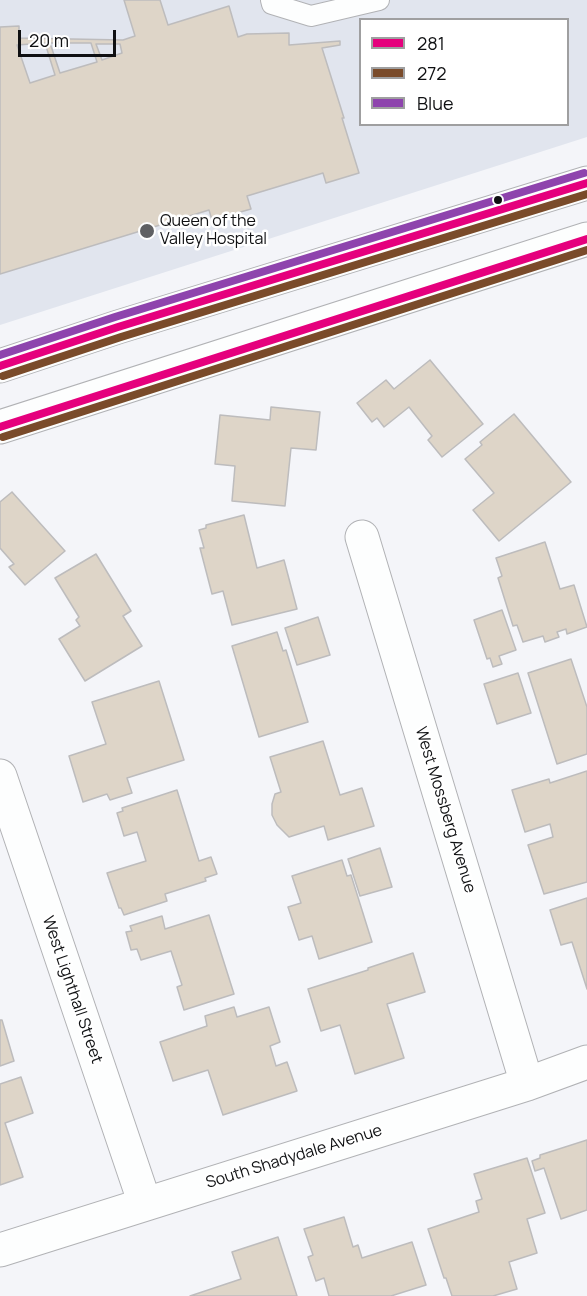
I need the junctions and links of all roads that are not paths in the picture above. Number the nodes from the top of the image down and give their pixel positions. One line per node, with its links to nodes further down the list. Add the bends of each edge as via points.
1 (271, 0): 2 (lane, via 272,4 311,16)
2 (379, 0)
3 (587, 183): 5 (street)
4 (587, 239): 6 (street)
5 (0, 366)
6 (0, 427)
7 (362, 537): 10 (street, West Mossberg Avenue)
8 (0, 776): 11 (street, West Lighthall Street)
9 (587, 1062): 10 (street, South Shadydale Avenue)
10 (527, 1084): 11 (street, South Shadydale Avenue)
11 (144, 1204): 12 (street, South Shadydale Avenue)
12 (0, 1250)

